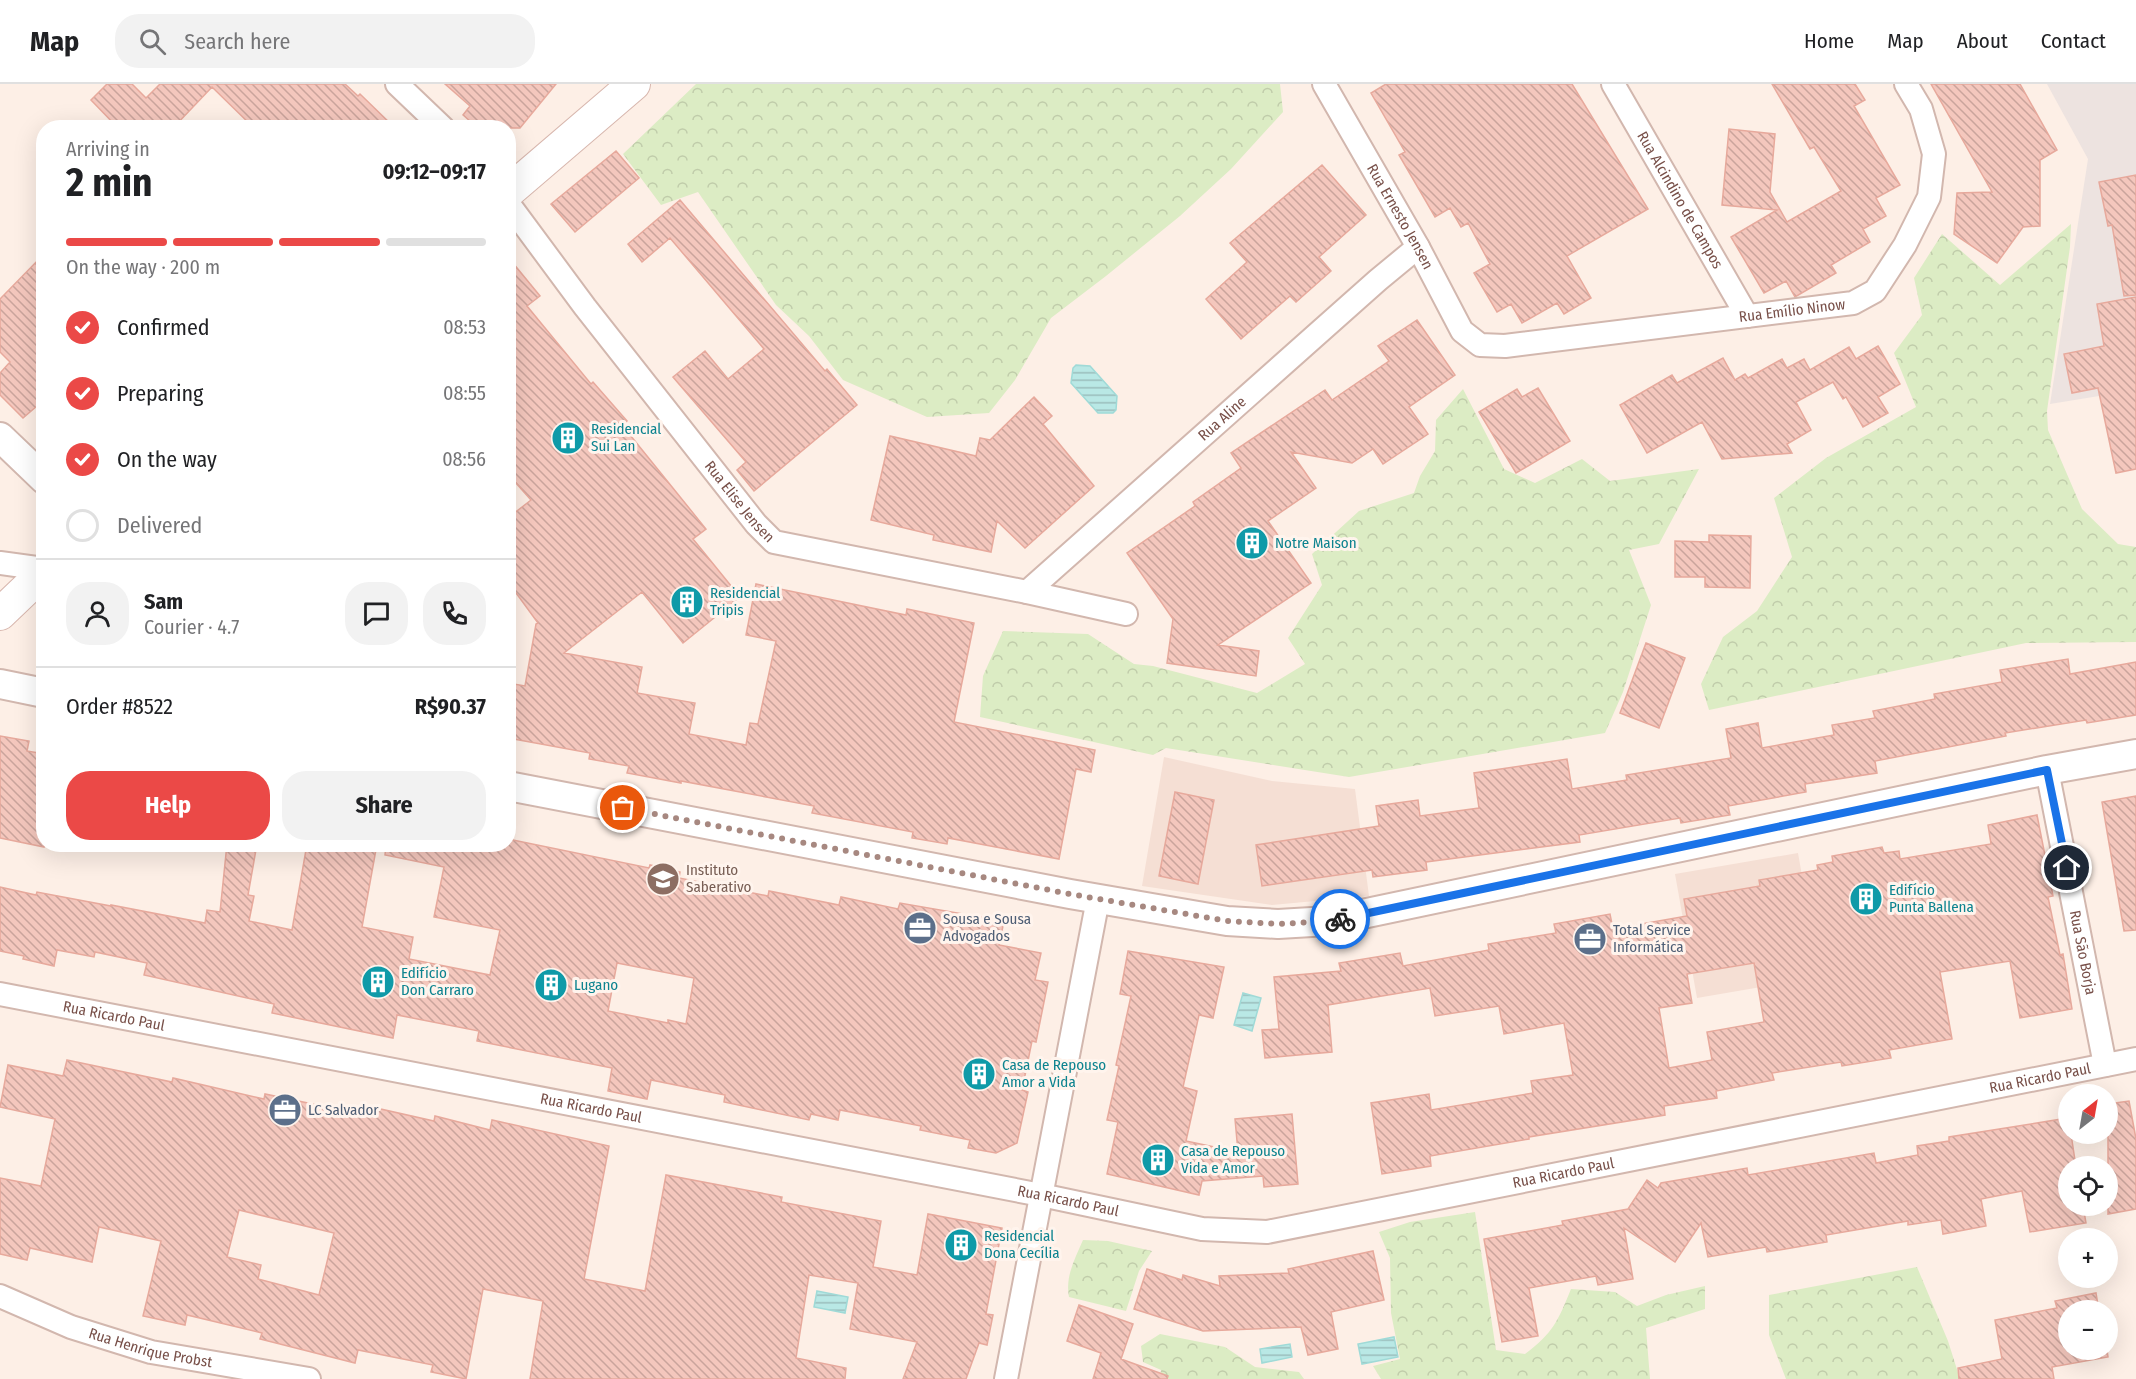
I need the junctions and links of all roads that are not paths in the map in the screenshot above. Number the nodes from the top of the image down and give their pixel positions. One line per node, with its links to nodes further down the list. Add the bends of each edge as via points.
1 (398, 84): 6 (street)
2 (634, 84): 7 (main road)
3 (1324, 84): 9 (street, Rua Ernesto Jensen)
4 (1613, 84): 10 (street, Rua Alcindino de Campos)
5 (1906, 84): 10 (street, Rua Emílio Ninow, via 1921,109 1934,154 1929,196 1905,245 1875,291 1853,303)
6 (435, 120)
7 (516, 185)
8 (516, 214): 17 (street, Rua Elise Jensen, via 756,524 774,542)
9 (1418, 247): 11 (street, Rua Ernesto Jensen, via 1461,331); 17 (street, Rua Aline)
10 (1747, 316): 11 (street, Rua Emílio Ninow, via 1505,346)
11 (1480, 345)
12 (0, 437): 13 (street)
13 (36, 471)
14 (0, 563): 15 (street)
15 (36, 570)
16 (36, 579): 18 (main road)
17 (1027, 592): 19 (street, Rua Elise Jensen)
18 (0, 614)
19 (1126, 615)
20 (0, 684): 21 (street)
21 (36, 691)
22 (2136, 754): 23 (street)
23 (2047, 770): 25 (street, via 1329,921 1227,921); 28 (street, Rua São Borja)
24 (516, 788): 25 (street)
25 (1098, 899): 29 (street)
26 (0, 994): 29 (street, Rua Ricardo Paul)
27 (2136, 1059): 28 (street, Rua Ricardo Paul)
28 (2105, 1065): 29 (street, Rua Ricardo Paul, via 1267,1232 1202,1229)
29 (1041, 1195): 32 (street)
30 (0, 1296): 31 (street, Rua Henrique Probst, via 71,1328 151,1352)
31 (309, 1379)
32 (1006, 1379)

